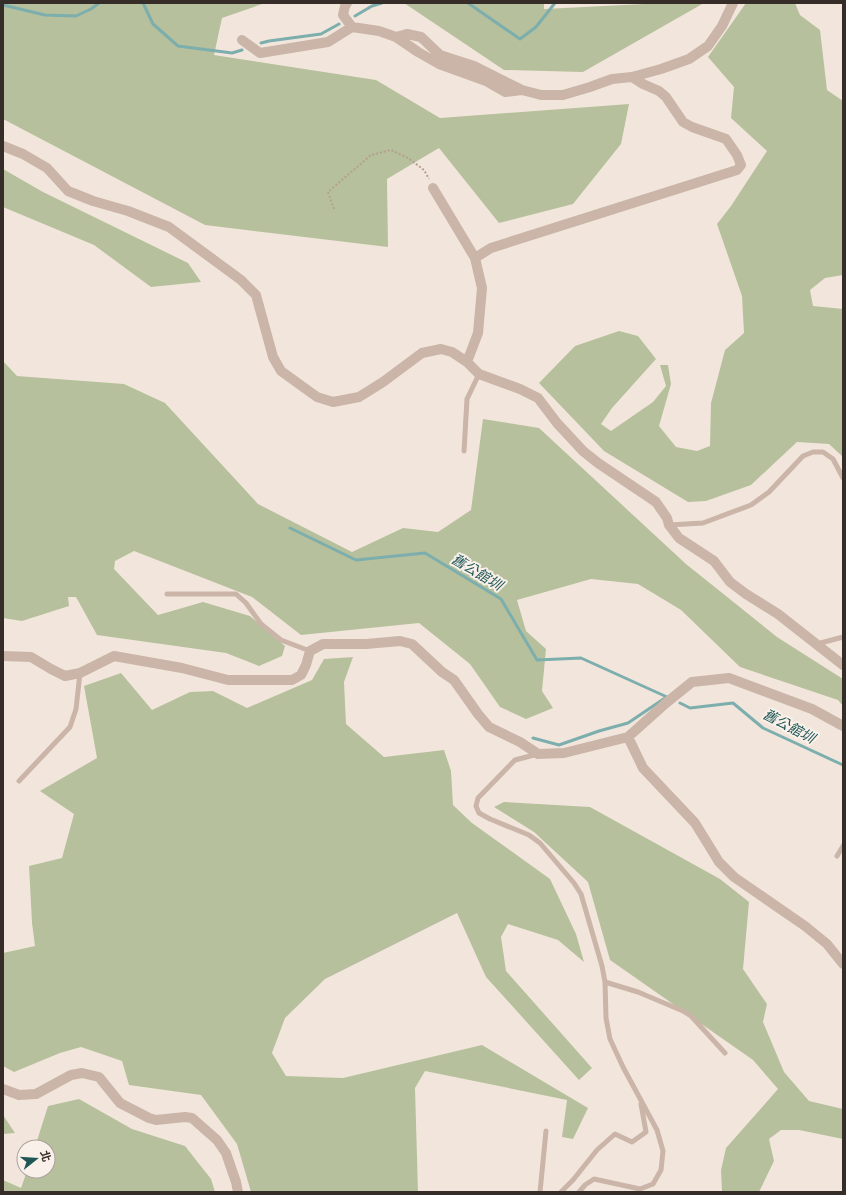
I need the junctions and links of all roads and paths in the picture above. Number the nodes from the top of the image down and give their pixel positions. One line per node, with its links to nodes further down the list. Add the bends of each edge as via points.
1 (347, 3): 3 (street, via 343,15)
2 (733, 3): 5 (street, via 722,26 708,46 689,59)
3 (352, 27): 4 (street, via 328,42 260,53); 5 (street, via 379,31 396,37 407,34 421,37 440,55 474,66 522,90 541,95 563,95 612,79)
4 (242, 40)
5 (632, 77): 9 (street, via 666,96 682,122 726,139 741,166 737,170 492,248)
6 (3, 146): 10 (street, via 47,168 68,191 169,227 241,280 256,295 273,357 281,371 317,397 333,402 359,396 422,353 441,349 452,352)
7 (433, 188): 8 (path, via 424,170 391,150 371,155 328,192); 9 (street)
8 (334, 209)
9 (474, 258): 10 (street, via 482,288 478,333)
10 (467, 362): 11 (street)
11 (478, 374): 12 (lane, via 467,399); 14 (street, via 538,398 583,451 656,502)
12 (464, 451)
13 (843, 478): 14 (lane, via 833,459 823,452 813,452 803,456 770,492 751,505 703,523)
14 (670, 525): 17 (street, via 679,538 714,561 730,582)
15 (166, 594): 18 (lane, via 236,594 261,624 281,640)
16 (843, 637): 17 (lane)
17 (817, 644): 20 (street)
18 (310, 651): 21 (street, via 301,675 292,680 228,680 182,668 114,656); 24 (street, via 323,644 400,641 412,644 454,680 490,727)
19 (3, 656): 21 (street, via 31,657 65,676)
20 (843, 665)
21 (80, 673): 25 (lane, via 76,710 70,727)
22 (843, 726): 23 (street, via 812,709 729,678 692,682)
23 (628, 737): 24 (street, via 564,753); 28 (street, via 643,768 695,823 719,862 734,877 827,944)
24 (538, 754): 29 (lane, via 515,760 478,798 476,806 479,812 490,819 529,835 540,843 574,883 581,894)
25 (19, 780)
26 (843, 846): 27 (lane)
27 (837, 856)
28 (843, 964)
29 (605, 982): 30 (lane, via 638,992 683,1011 691,1016); 32 (lane, via 606,1018 610,1039)
30 (725, 1053)
31 (3, 1089): 34 (street, via 19,1095 36,1094 71,1075 82,1073 98,1077 120,1103 148,1118 192,1118 217,1140 226,1153)
32 (640, 1099): 36 (lane, via 646,1132 632,1142 615,1134 597,1150); 37 (lane, via 657,1130 664,1151 661,1170 653,1184 640,1189 594,1179 584,1185)
33 (546, 1131): 35 (lane)
34 (238, 1192)
35 (540, 1192)
36 (561, 1192)
37 (579, 1192)

